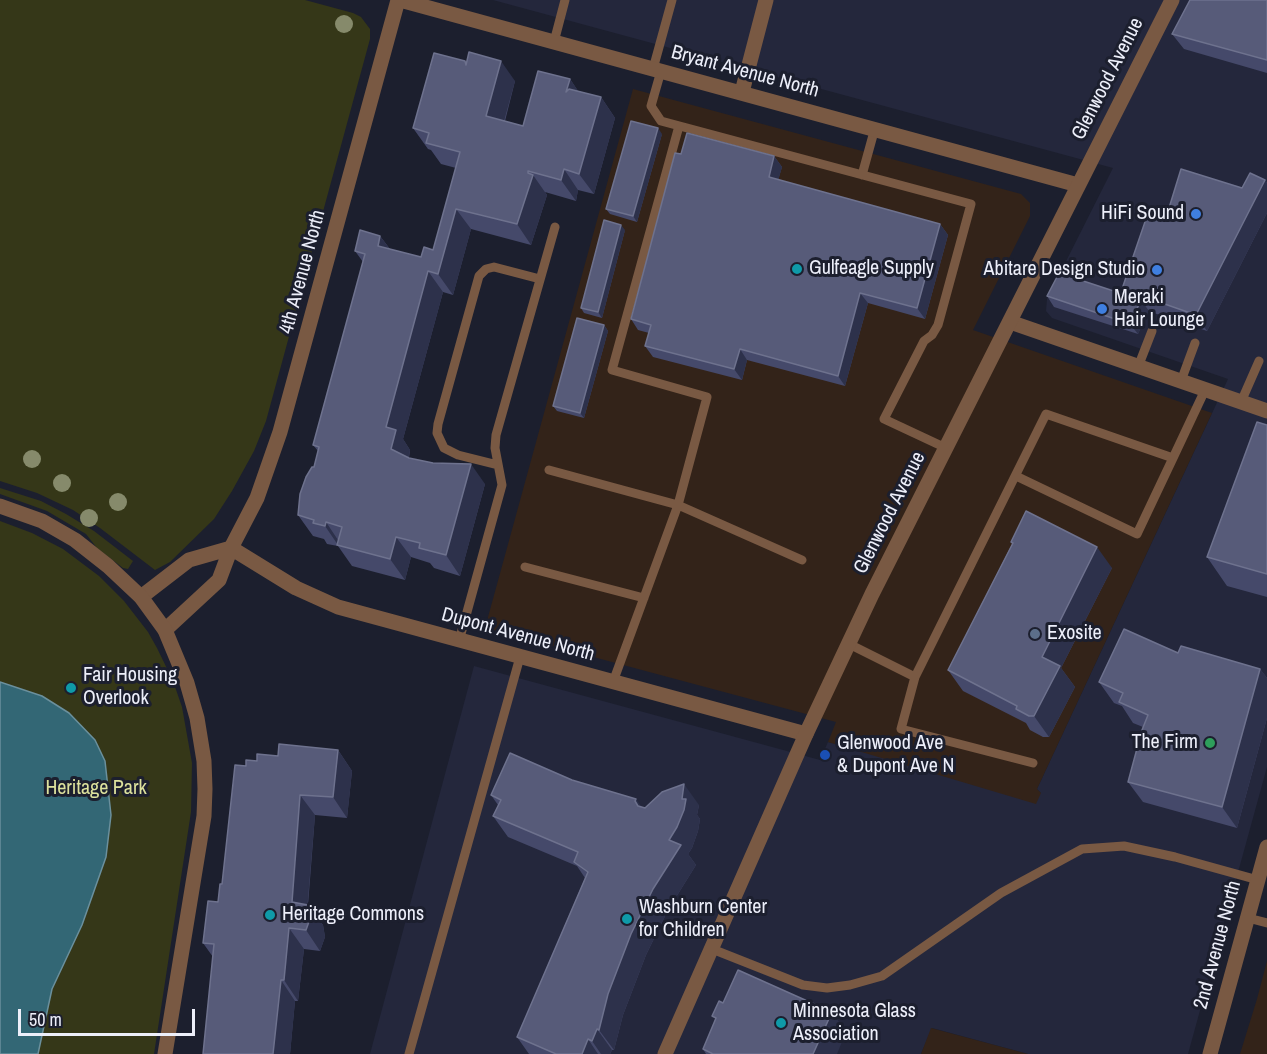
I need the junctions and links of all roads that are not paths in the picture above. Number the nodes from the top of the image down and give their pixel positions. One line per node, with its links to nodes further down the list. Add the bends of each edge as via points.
1 (399, 0): 6 (street, Bryant Avenue North); 31 (street, 4th Avenue North, via 280,432 257,498)
2 (565, 0): 6 (lane)
3 (672, 0): 7 (lane)
4 (766, 0): 8 (street)
5 (1172, 0): 12 (street, Glenwood Avenue)
6 (554, 42): 7 (street, Bryant Avenue North)
7 (657, 70): 8 (street, Bryant Avenue North); 9 (lane, via 651,106 661,121)
8 (742, 92): 10 (street, Bryant Avenue North)
9 (679, 126): 11 (lane); 29 (lane, via 612,370 707,397)
10 (875, 128): 11 (lane); 12 (street, Bryant Avenue North)
11 (862, 175): 24 (lane, via 971,204 938,325 924,341 884,419)
12 (1078, 185): 15 (street, Glenwood Avenue)
13 (555, 227): 14 (lane)
14 (540, 279): 26 (lane, via 496,435); 26 (lane, via 494,267 479,276 438,424 437,433 444,448)
15 (1010, 321): 19 (street); 24 (street, Glenwood Avenue)
16 (1152, 331): 19 (lane)
17 (1195, 343): 20 (lane)
18 (1258, 361): 22 (lane)
19 (1138, 367): 20 (street)
20 (1181, 381): 21 (street)
21 (1205, 390): 22 (street); 25 (lane)
22 (1241, 402): 23 (street)
23 (1267, 411)
24 (946, 448): 38 (street, Glenwood Avenue)
25 (1173, 458): 28 (lane, via 1046,414); 28 (lane, via 1137,534)
26 (498, 465): 37 (lane, via 502,485)
27 (549, 470): 29 (lane)
28 (1016, 476): 40 (lane)
29 (678, 505): 32 (lane); 35 (lane)
30 (0, 506): 34 (street, via 42,521 75,540)
31 (231, 548): 34 (street, via 189,560); 36 (street, 4th Avenue North, via 219,580); 37 (street, Dupont Avenue North, via 296,588 338,607)
32 (801, 560)
33 (525, 567): 35 (lane)
34 (141, 597): 36 (street)
35 (644, 598): 41 (lane)
36 (165, 630): 49 (street, via 197,718 205,789 204,816)
37 (459, 641): 39 (street, Dupont Avenue North)
38 (849, 644): 40 (lane); 42 (street, Glenwood Avenue)
39 (520, 657): 41 (street, Dupont Avenue North); 50 (lane)
40 (915, 677): 43 (lane, via 901,729)
41 (614, 682): 42 (street, Dupont Avenue North)
42 (806, 734): 48 (street, Glenwood Avenue)
43 (1033, 763)
44 (1267, 847): 45 (street, 2nd Avenue North)
45 (1258, 880): 46 (street, 2nd Avenue North); 48 (lane, via 1124,846 1082,849 1001,893 882,976 827,988 803,985)
46 (1248, 918): 47 (lane); 52 (street, 2nd Avenue North)
47 (1267, 923)
48 (712, 948): 51 (street, Glenwood Avenue)
49 (165, 1054)
50 (409, 1054)
51 (665, 1054)
52 (1210, 1054)

